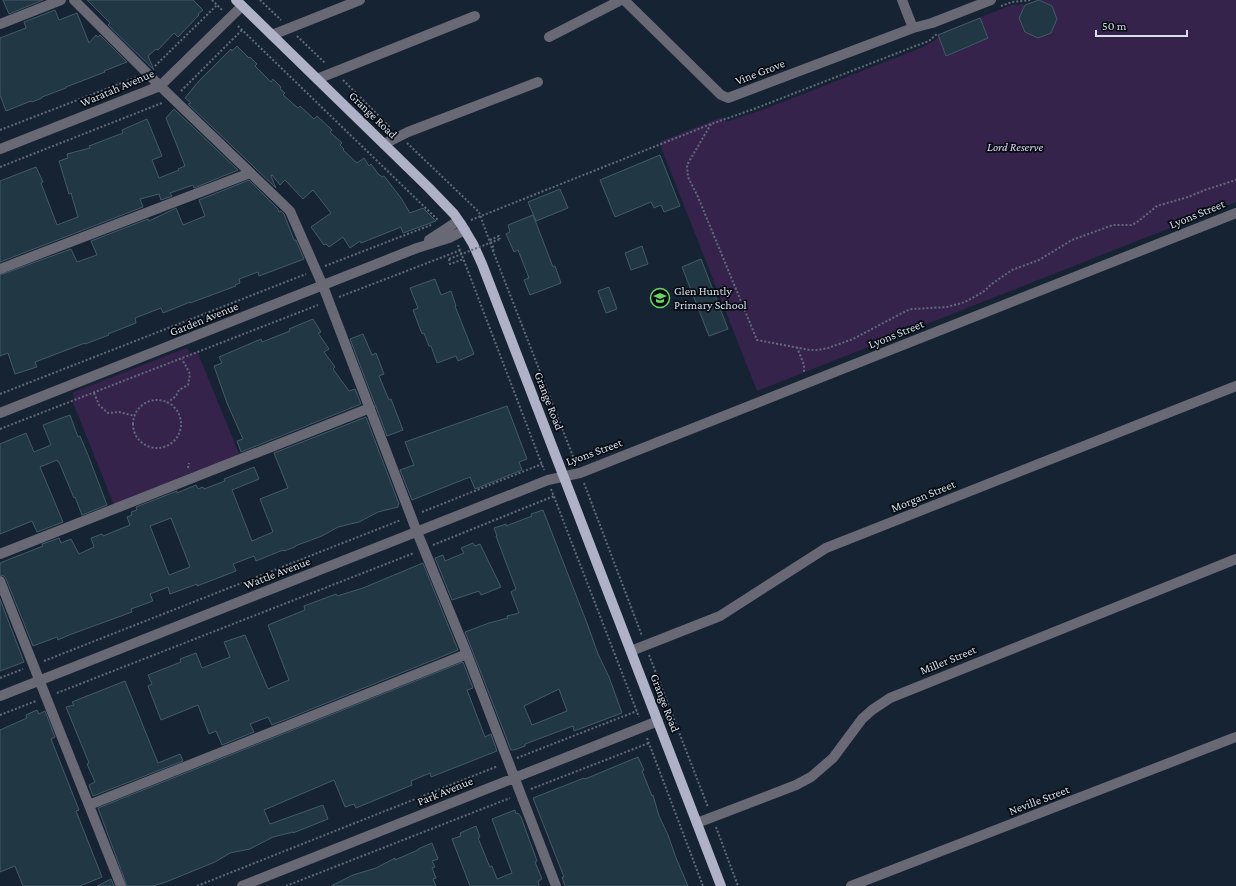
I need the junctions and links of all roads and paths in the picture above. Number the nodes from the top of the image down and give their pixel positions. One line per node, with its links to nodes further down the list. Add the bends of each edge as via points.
1 (61, 0): 14 (street)
2 (74, 0): 19 (street)
3 (212, 0): 11 (path)
4 (360, 0): 17 (street)
5 (621, 0): 18 (street)
6 (624, 0): 15 (street, Vine Grove, via 721,95 728,98)
7 (902, 0): 15 (street)
8 (1032, 0): 10 (path)
9 (239, 3): 13 (street, Waratah Avenue); 17 (main road, Grange Road)
10 (994, 4): 15 (street)
11 (218, 5): 13 (path); 19 (path)
12 (475, 16): 20 (street)
13 (230, 17): 22 (street, Waratah Avenue); 32 (path, via 439,221)
14 (0, 24)
15 (913, 28)
16 (943, 29): 23 (path, via 929,41)
17 (272, 35): 20 (main road, Grange Road)
18 (549, 37)
19 (148, 73): 22 (street); 24 (path)
20 (317, 79): 25 (main road, Grange Road)
21 (538, 82): 25 (street, via 408,132)
22 (160, 86): 26 (street, Waratah Avenue); 27 (street)
23 (711, 124): 31 (path); 40 (path, via 687,165 688,177 757,340)
24 (0, 130)
25 (384, 144): 31 (main road, Grange Road, via 454,214)
26 (0, 149)
27 (250, 173): 36 (street); 37 (street, via 290,211)
28 (1236, 180): 40 (path, via 1158,206 1136,223 1109,227 1072,240 1039,260 1012,270 965,302 947,308 906,311 866,333 828,348 810,350)
29 (1236, 213): 52 (street, Lyons Street, via 580,473)
30 (432, 224): 37 (path)
31 (461, 225): 32 (street, Garden Avenue); 52 (main road, Grange Road, via 482,264)
32 (447, 234): 33 (path, via 453,245 457,243); 38 (street, Garden Avenue)
33 (461, 250): 35 (path); 39 (path)
34 (493, 251): 35 (path, bridge, via 494,249 490,240 499,236 500,239 448,259 450,264)
35 (464, 258): 51 (path)
36 (0, 270)
37 (316, 270): 38 (street); 45 (path)
38 (323, 286): 39 (street); 48 (street, Garden Avenue)
39 (328, 301): 41 (path); 47 (street)
40 (798, 347): 42 (path)
41 (182, 359): 44 (path); 46 (path, via 190,374 188,385 178,390 176,396)
42 (805, 374)
43 (1236, 386): 61 (street, Morgan Street, via 826,548 720,616)
44 (94, 392): 49 (path, via 99,405 108,413 119,412); 50 (path)
45 (0, 394)
46 (167, 403): 49 (path, via 155,400 147,402); 49 (path, via 176,410 181,423 176,438 166,446 154,448 145,445 134,432)
47 (370, 408): 55 (street); 58 (street)
48 (0, 413)
49 (135, 416)
50 (0, 430)
51 (542, 464): 53 (path); 55 (path)
52 (564, 476): 53 (street, Wattle Avenue); 61 (main road, Grange Road)
53 (548, 480): 54 (path); 56 (street, Wattle Avenue)
54 (554, 496): 57 (path); 68 (path)
55 (411, 516): 56 (street); 63 (path)
56 (417, 532): 57 (street); 65 (street, Wattle Avenue)
57 (424, 549): 62 (street); 67 (path)
58 (0, 554)
59 (1236, 560): 78 (street, Miller Street, via 890,698 862,720 833,758 811,777)
60 (0, 580): 63 (street)
61 (631, 652): 70 (main road, Grange Road)
62 (467, 654): 74 (street); 77 (street)
63 (34, 665): 64 (path); 65 (street)
64 (0, 678)
65 (40, 680): 66 (street, Wattle Avenue); 67 (street)
66 (0, 696)
67 (46, 697): 69 (path); 77 (street)
68 (637, 711): 71 (path); 74 (path)
69 (0, 715)
70 (658, 721): 71 (street, Park Avenue); 78 (main road, Grange Road)
71 (642, 727): 73 (path); 75 (street, Park Avenue)
72 (1236, 737): 86 (street, Neville Street)
73 (649, 743): 76 (path); 84 (path)
74 (508, 762): 75 (street); 80 (path)
75 (514, 777): 76 (street); 81 (street, Park Avenue)
76 (520, 793): 82 (path); 83 (street)
77 (89, 805): 79 (street)
78 (697, 823): 85 (main road, Grange Road)
79 (121, 886)
80 (197, 886)
81 (242, 886)
82 (286, 886)
83 (556, 886)
84 (703, 886)
85 (721, 886)
86 (851, 886)

